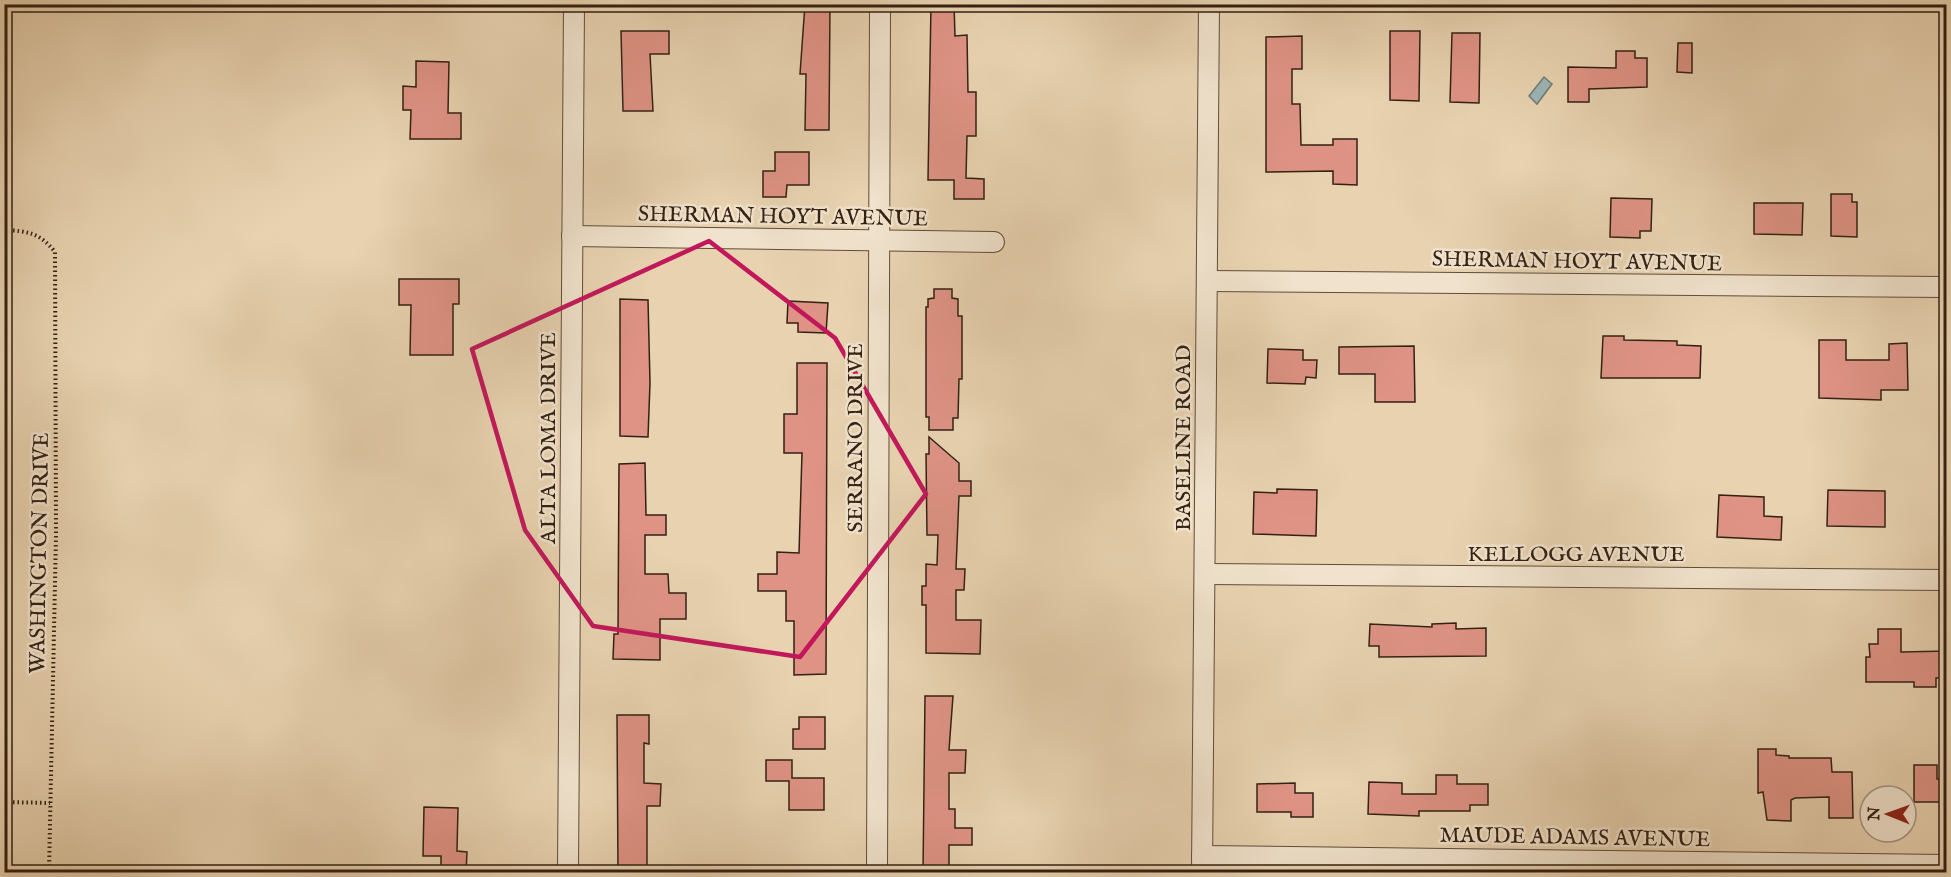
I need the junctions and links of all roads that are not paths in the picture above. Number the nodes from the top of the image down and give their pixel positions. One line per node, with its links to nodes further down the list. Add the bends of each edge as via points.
1 (574, 4): 4 (street, ALTA LOMA DRIVE)
2 (880, 4): 5 (street, SERRANO DRIVE)
3 (1209, 4): 7 (street, BASELINE ROAD)
4 (572, 236): 5 (street, SHERMAN HOYT AVENUE); 13 (street, ALTA LOMA DRIVE)
5 (879, 241): 6 (street, SHERMAN HOYT AVENUE); 14 (street, SERRANO DRIVE)
6 (994, 242)
7 (1208, 281): 8 (street, SHERMAN HOYT AVENUE); 9 (street, BASELINE ROAD)
8 (1947, 287)
9 (1205, 574): 10 (street, KELLOGG AVENUE); 11 (street, BASELINE ROAD)
10 (1947, 580)
11 (1202, 864): 12 (street, MAUDE ADAMS AVENUE)
12 (1947, 865)
13 (568, 873)
14 (877, 873)

